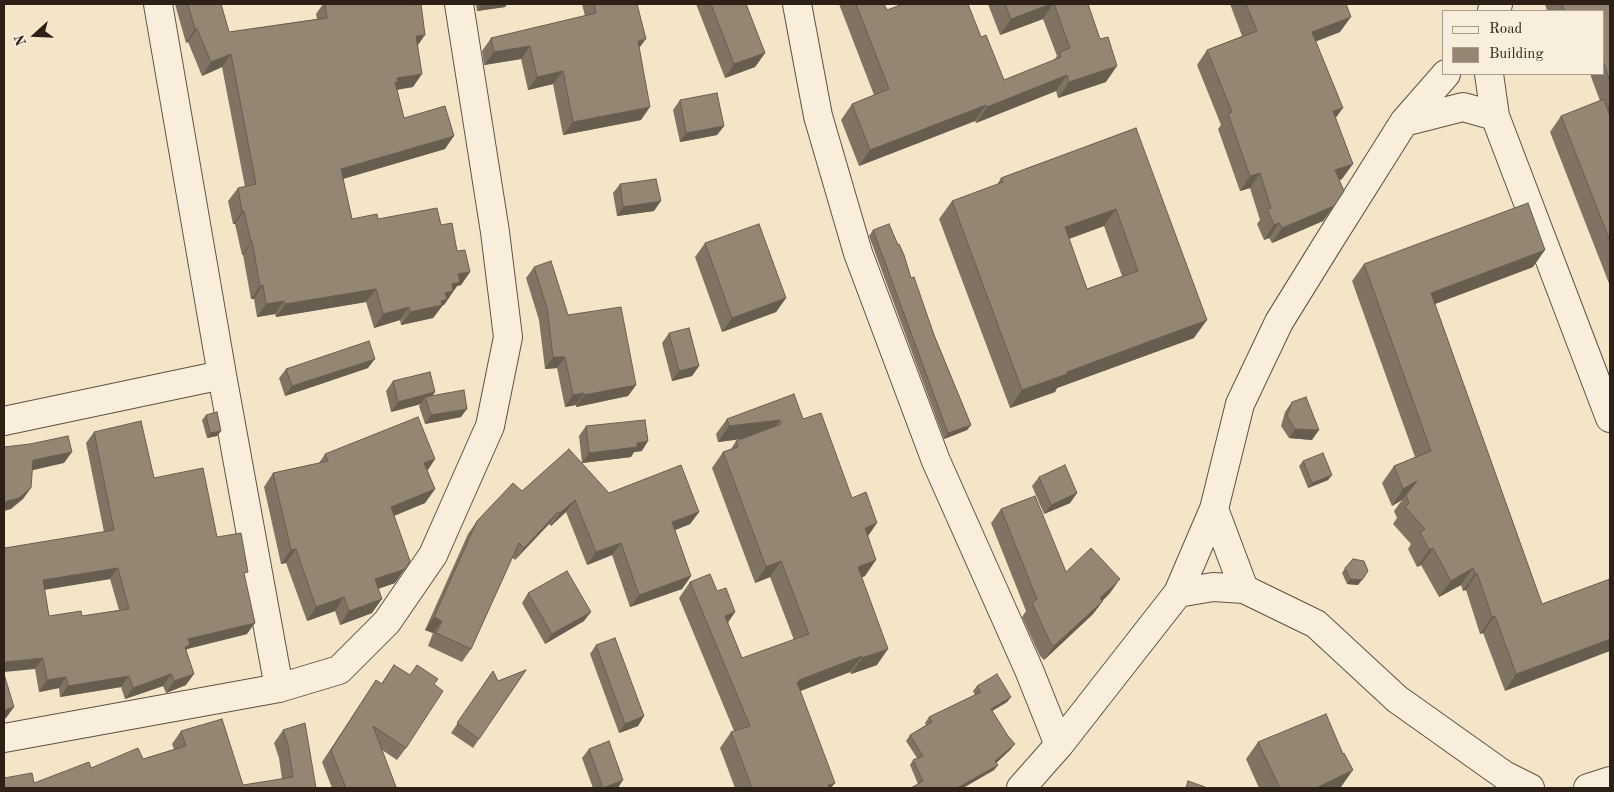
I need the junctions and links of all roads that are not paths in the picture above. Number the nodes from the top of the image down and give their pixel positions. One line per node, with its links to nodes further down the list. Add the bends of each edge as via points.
1 (158, 4): 8 (street)
2 (459, 4): 14 (street, via 508,337 490,426 433,555 387,622 339,670)
3 (797, 4): 16 (street, via 818,116 858,253 936,461)
4 (1445, 75): 7 (street)
5 (1489, 75): 6 (street)
6 (1495, 116): 7 (street, via 1463,107); 9 (street)
7 (1404, 122): 11 (street, via 1279,322 1240,404)
8 (222, 375): 10 (street); 14 (street)
9 (1610, 418)
10 (4, 421)
11 (1214, 510): 12 (street); 13 (street)
12 (1244, 589): 13 (street, via 1213,587); 19 (street, via 1316,624 1397,699 1504,775)
13 (1178, 593): 16 (street)
14 (278, 688): 15 (street)
15 (4, 738)
16 (1059, 745): 18 (street)
17 (1610, 781): 20 (street)
18 (1021, 788)
19 (1530, 788)
20 (1588, 788)

